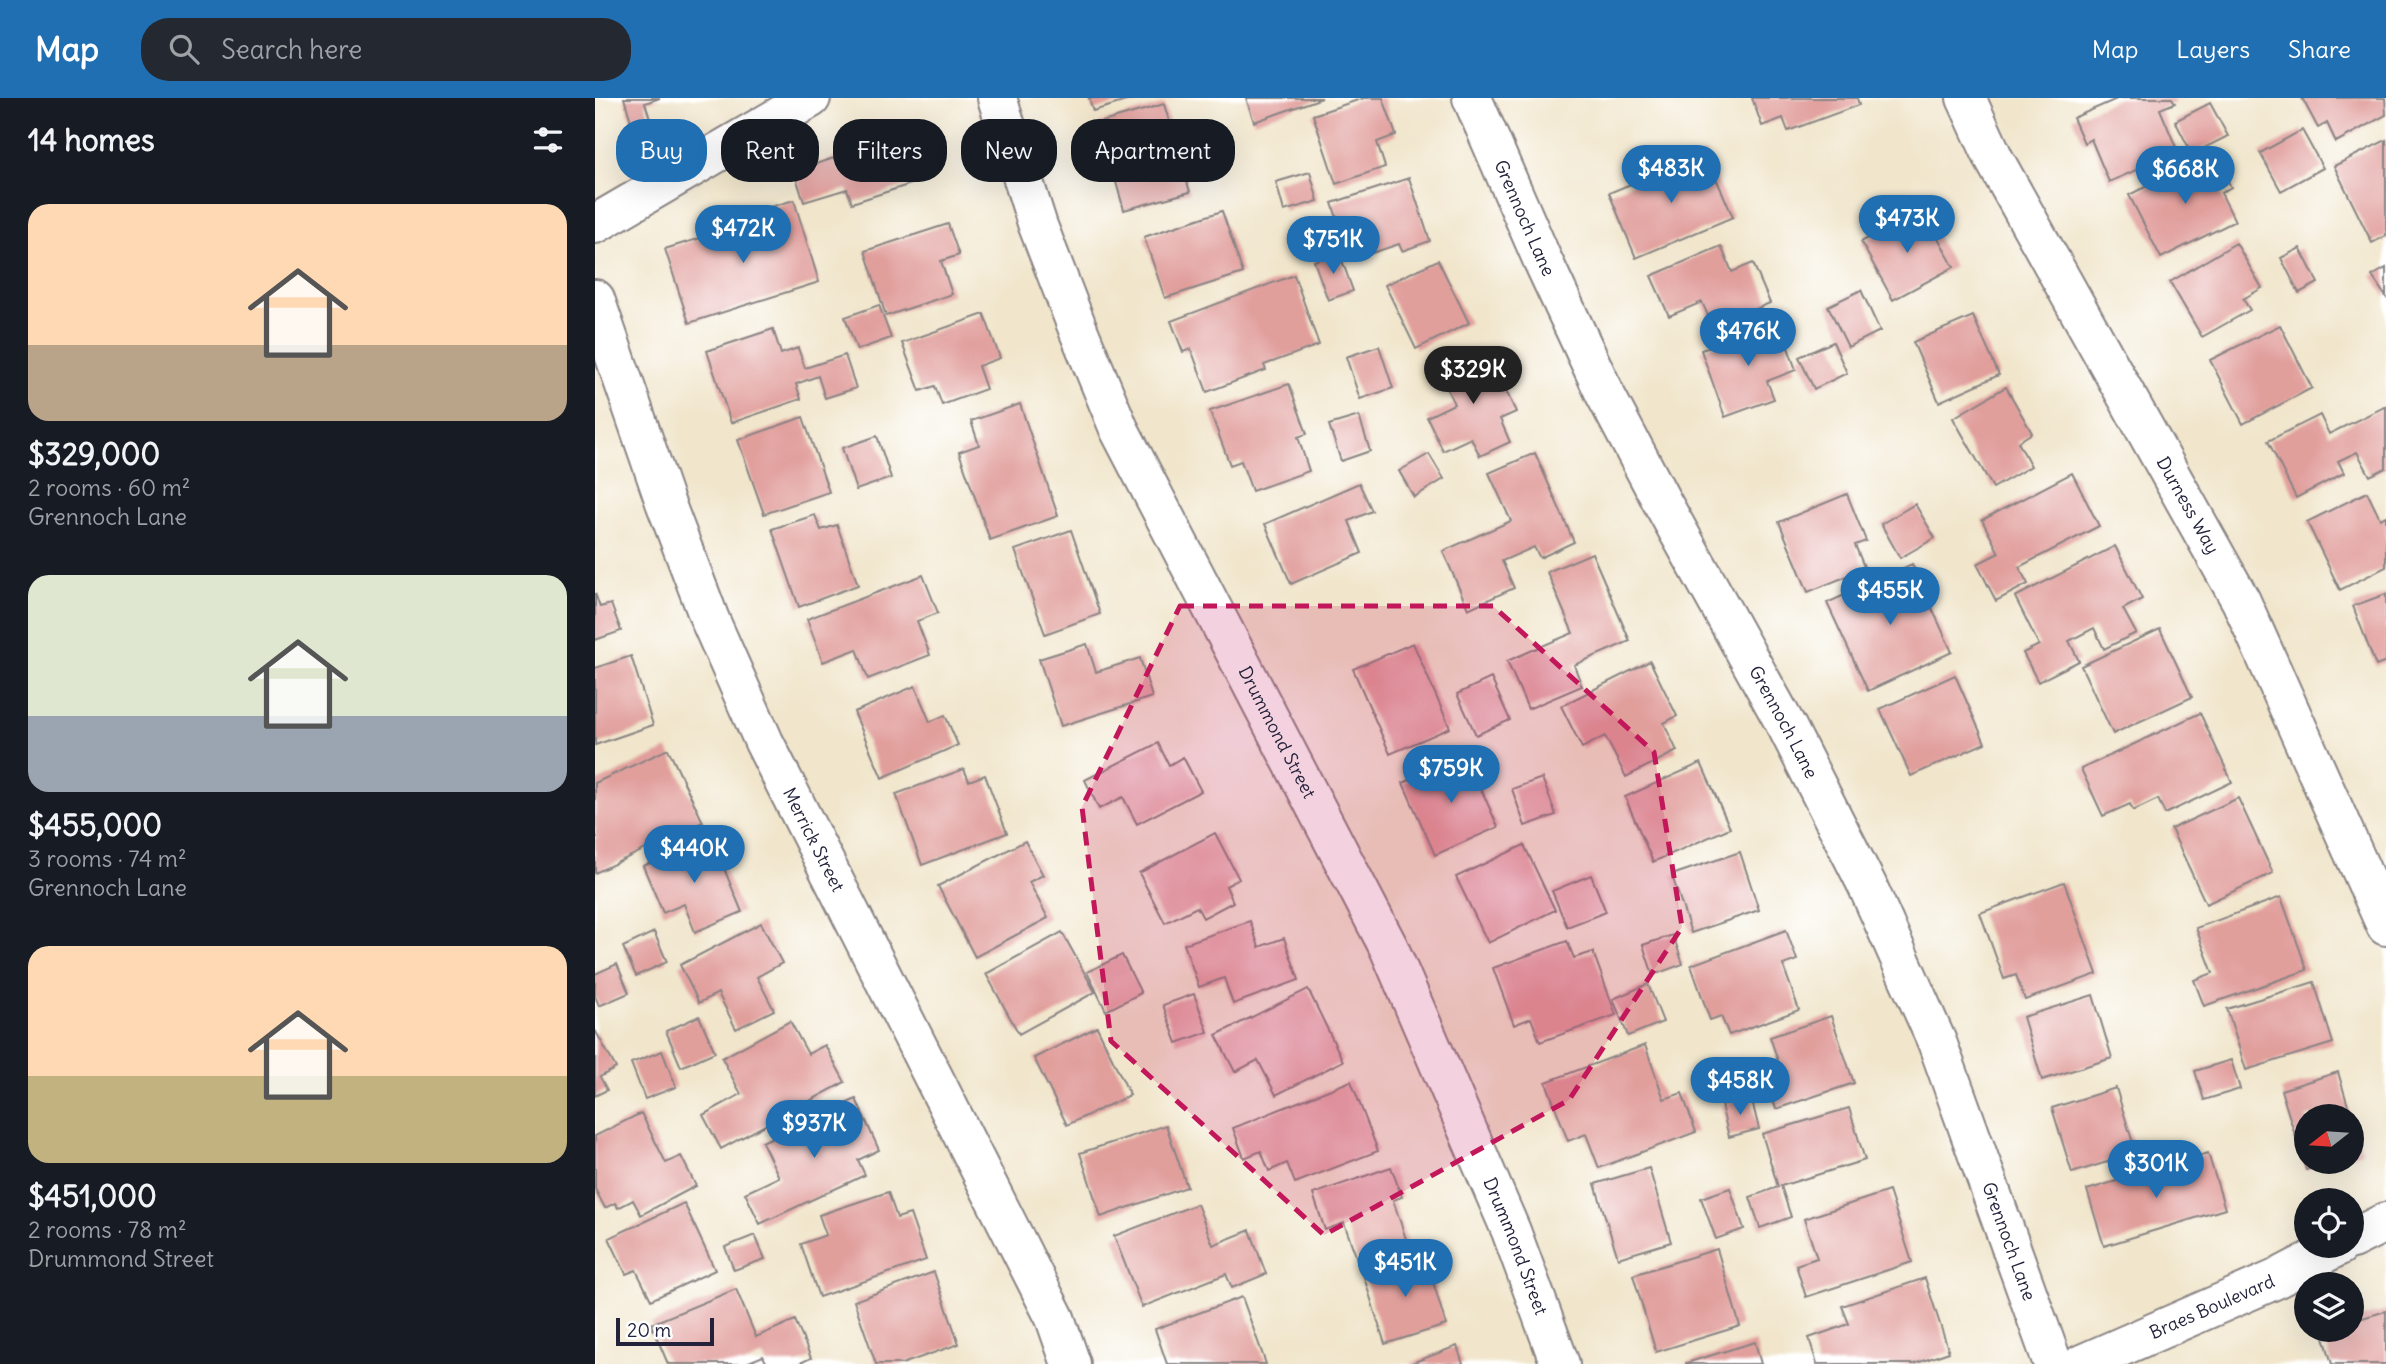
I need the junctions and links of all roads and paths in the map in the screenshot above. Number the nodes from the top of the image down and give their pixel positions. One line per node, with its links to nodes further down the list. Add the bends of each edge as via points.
1 (811, 98): 5 (street)
2 (997, 98): 12 (street, Drummond Street, via 1038,226 1119,429 1389,948 1511,1231)
3 (1472, 98): 13 (street, Grennoch Lane, via 1605,394 1788,729 1867,886 1937,1042)
4 (1966, 98): 7 (street, Durness Way, via 1994,159 2241,601)
5 (595, 224)
6 (595, 299): 11 (street, Merrick Street, via 669,514 764,742 1055,1318)
7 (2386, 926)
8 (2386, 1222): 9 (street)
9 (2364, 1233)
10 (2316, 1258): 14 (street, Braes Boulevard)
11 (1071, 1364)
12 (1560, 1364)
13 (2053, 1364)
14 (2082, 1364)

